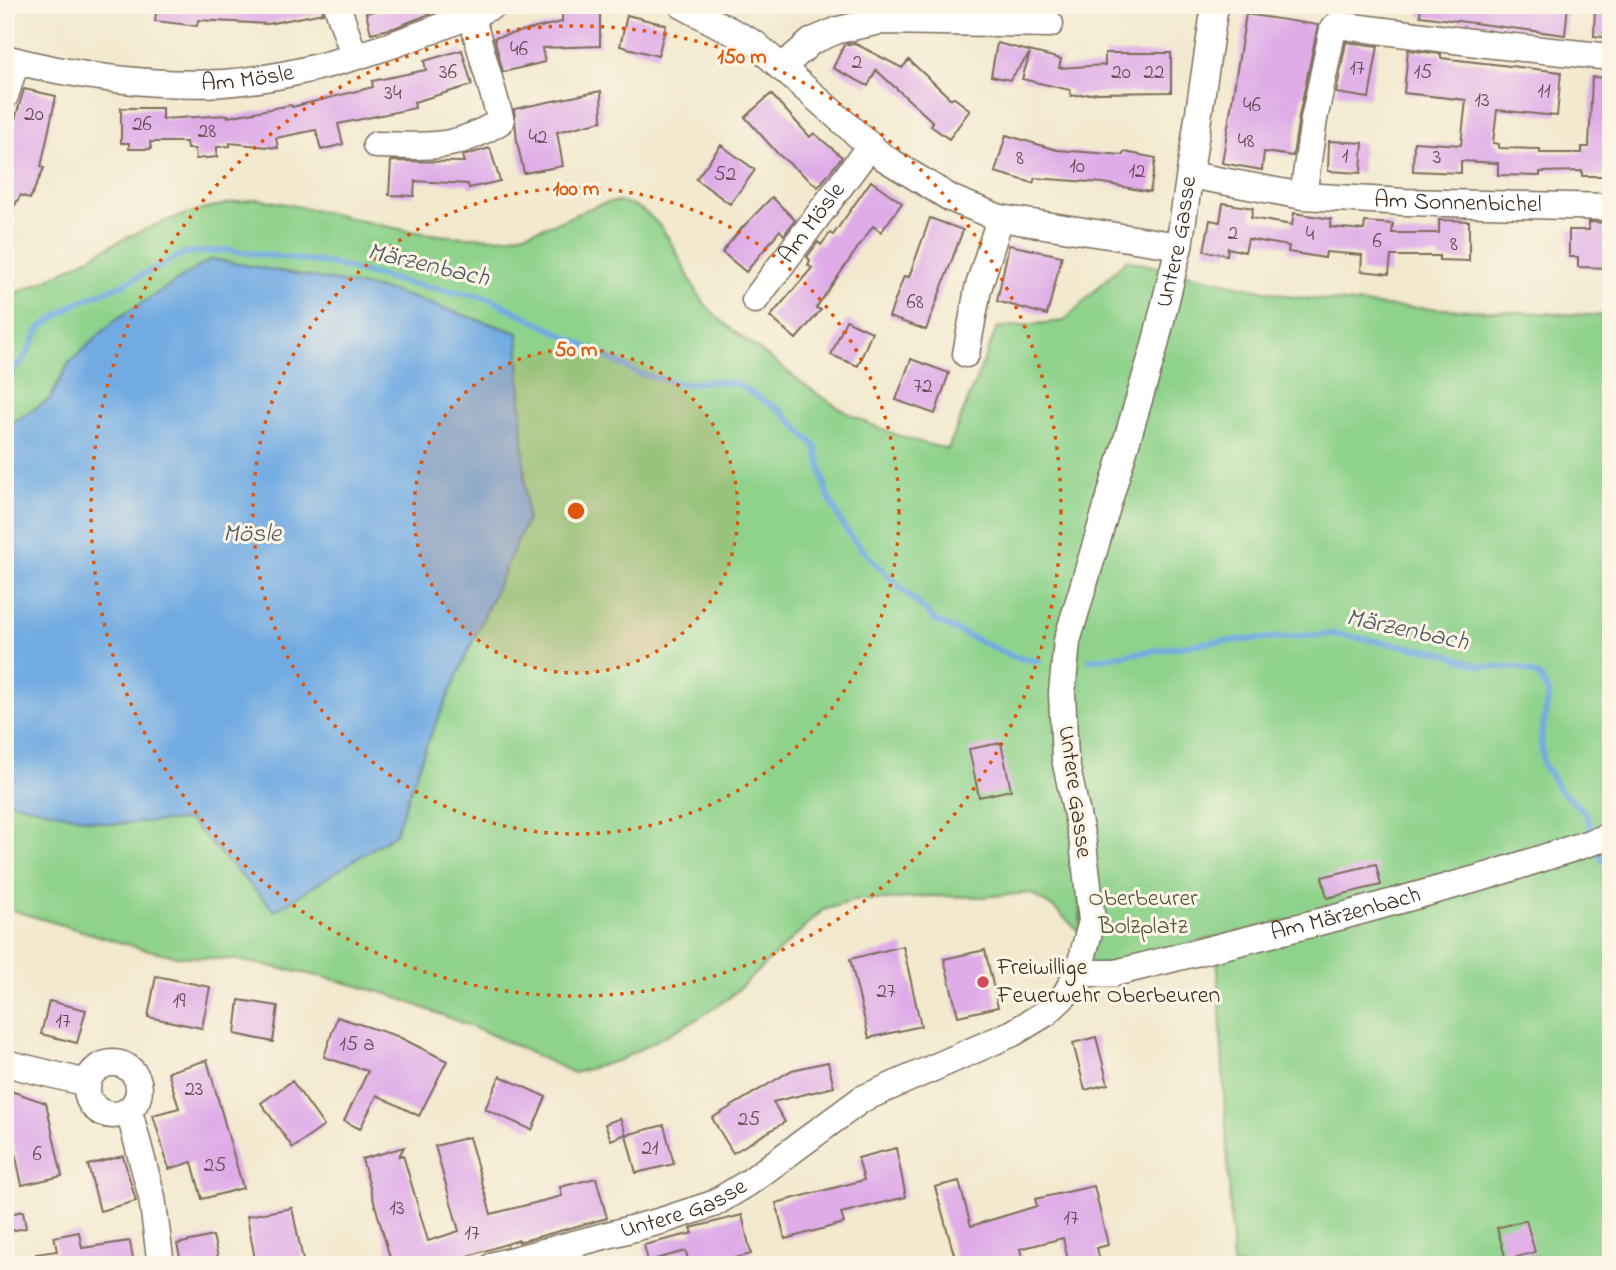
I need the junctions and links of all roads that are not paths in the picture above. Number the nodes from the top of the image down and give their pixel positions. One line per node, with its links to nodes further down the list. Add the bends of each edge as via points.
1 (337, 5): 6 (street)
2 (682, 5): 9 (street, via 755,44)
3 (1214, 5): 13 (street, Untere Gasse)
4 (483, 10): 6 (street, Am Mösle); 11 (street, Am Mösle, via 500,121 477,135 441,147)
5 (1051, 24): 9 (street, via 880,21 812,41)
6 (354, 56): 8 (street, Am Mösle, via 223,83 134,82)
7 (1611, 57): 14 (street, via 1337,25 1314,119)
8 (10, 60): 10 (street, Am Mösle)
9 (781, 68): 12 (street)
10 (5, 96)
11 (376, 145)
12 (870, 146): 16 (street, via 952,199); 18 (street, Am Mösle)
13 (1190, 175): 14 (street, Am Sonnenbichel); 17 (street, Untere Gasse)
14 (1303, 196): 15 (street, Am Sonnenbichel)
15 (1611, 207)
16 (999, 218): 17 (street); 19 (street, via 978,289)
17 (1179, 246): 21 (street, Untere Gasse, via 1154,349 1067,641 1062,693 1065,760 1083,843 1092,920)
18 (755, 300)
19 (966, 354)
20 (1611, 836): 21 (street, Am Märzenbach, via 1339,917 1115,973)
21 (1078, 973): 26 (street, Untere Gasse, via 1065,995 1046,1013 1013,1033 862,1099 713,1204)
22 (5, 1063): 23 (street)
23 (88, 1083): 24 (street, via 90,1101 103,1114); 24 (street, via 102,1065 126,1066 140,1087)
24 (129, 1111): 25 (street, via 152,1197)
25 (161, 1265)
26 (494, 1265)

